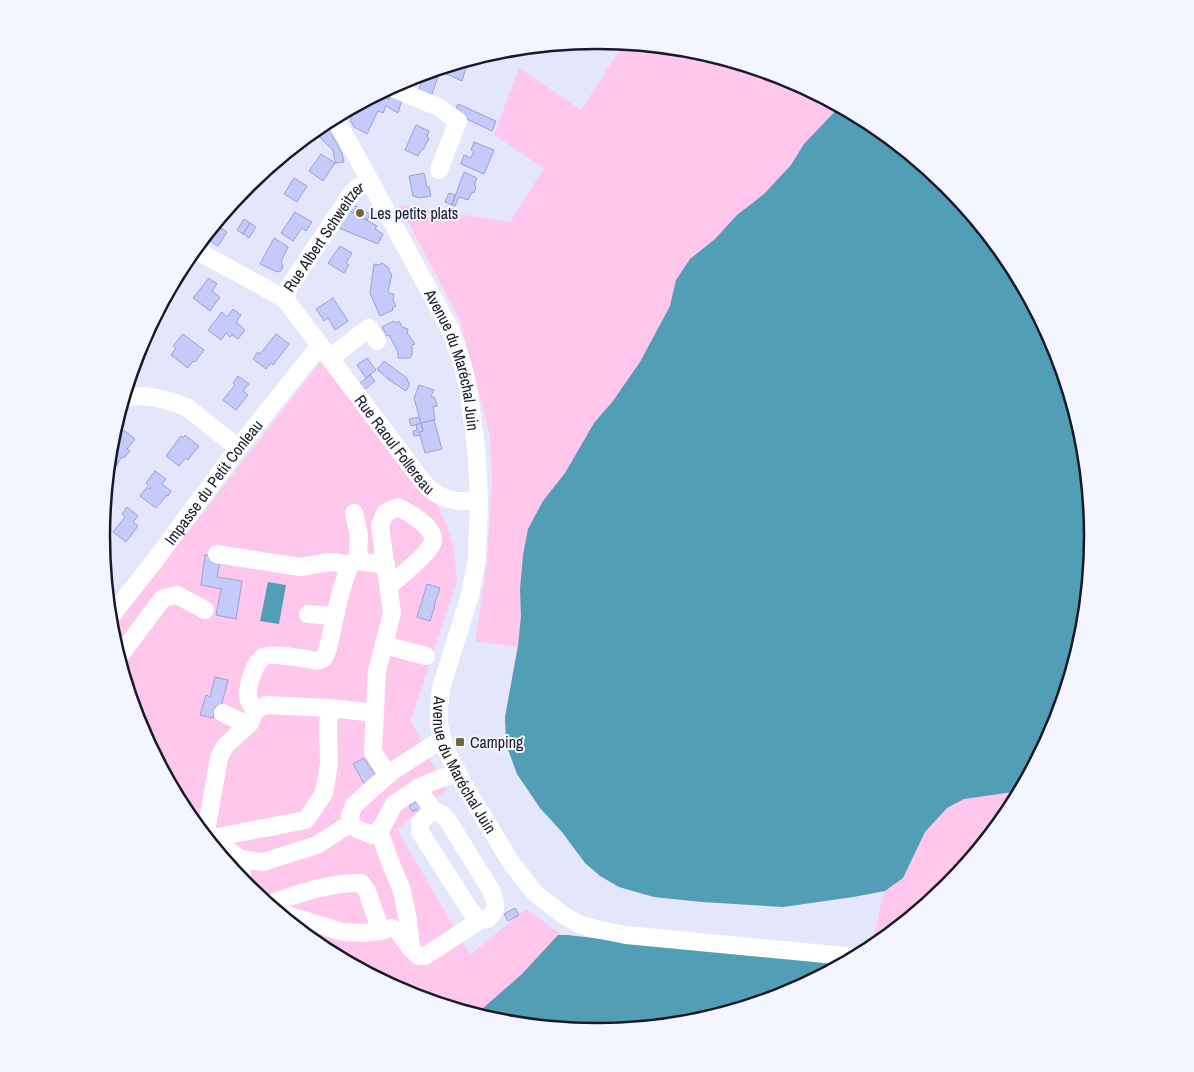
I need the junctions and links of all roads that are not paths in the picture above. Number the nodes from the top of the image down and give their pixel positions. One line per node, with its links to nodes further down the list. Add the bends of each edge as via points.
1 (400, 91): 3 (street, via 438,107 458,121)
2 (338, 124): 4 (street, Avenue du Maréchal Juin)
3 (439, 170)
4 (370, 182): 6 (street, Rue Albert Schweitzer, via 352,193 289,287); 11 (street, Avenue du Maréchal Juin, via 450,329 463,366 478,458)
5 (201, 252): 6 (street, Rue Raoul Follereau)
6 (285, 299): 8 (street, Rue Raoul Follereau)
7 (376, 341): 8 (street, via 369,328)
8 (325, 352): 10 (street, Impasse du Petit Conleau, via 313,356); 11 (street, Rue Raoul Follereau, via 430,489 456,501)
9 (131, 396): 10 (street, via 169,401 188,408)
10 (238, 448): 17 (street, Impasse du Petit Conleau)
11 (479, 500): 28 (street, Avenue du Maréchal Juin, via 474,577 441,688 439,725)
12 (354, 513): 14 (street, via 359,536)
13 (217, 554): 14 (street, via 300,568 330,562)
14 (354, 562): 15 (street); 20 (street, via 346,574)
15 (386, 565): 16 (street); 16 (street, via 380,526 386,513 398,507 431,530 433,541 428,550)
16 (389, 586): 21 (street, via 392,614)
17 (116, 610)
18 (205, 610): 22 (street, via 177,595 163,598)
19 (308, 614): 20 (street)
20 (335, 616): 27 (street, via 324,658 318,661 269,655 261,658 252,674 248,695)
21 (384, 645): 23 (street); 26 (street, via 377,671)
22 (123, 651)
23 (426, 656)
24 (330, 708): 26 (street); 27 (street, via 266,705); 36 (street, via 329,764 324,793 306,820)
25 (223, 713): 27 (street)
26 (374, 713): 30 (street, via 373,752)
27 (251, 718): 34 (street, via 225,746 219,758)
28 (442, 739): 29 (street, Avenue du Maréchal Juin); 30 (street)
29 (457, 773): 31 (street); 45 (street, Avenue du Maréchal Juin, via 524,880 550,906 581,925 626,935)
30 (388, 775): 33 (street, via 354,805)
31 (418, 788): 32 (street); 35 (street, via 394,804)
32 (433, 810): 42 (street, via 420,822 420,832 470,910); 42 (street, via 447,819 492,892 496,907 488,919)
33 (351, 823): 35 (street, via 372,835); 38 (street, via 317,845 263,862)
34 (208, 830)
35 (380, 830): 44 (street, via 402,891)
36 (214, 838)
37 (221, 846): 38 (street)
38 (240, 859): 39 (street)
39 (241, 869)
40 (276, 902): 43 (street, via 312,890 361,884 367,891)
41 (293, 917): 43 (street, via 343,932 363,934)
42 (482, 919): 44 (street, via 425,956)
43 (380, 931): 44 (street, via 398,930)
44 (411, 950)
45 (843, 957)

